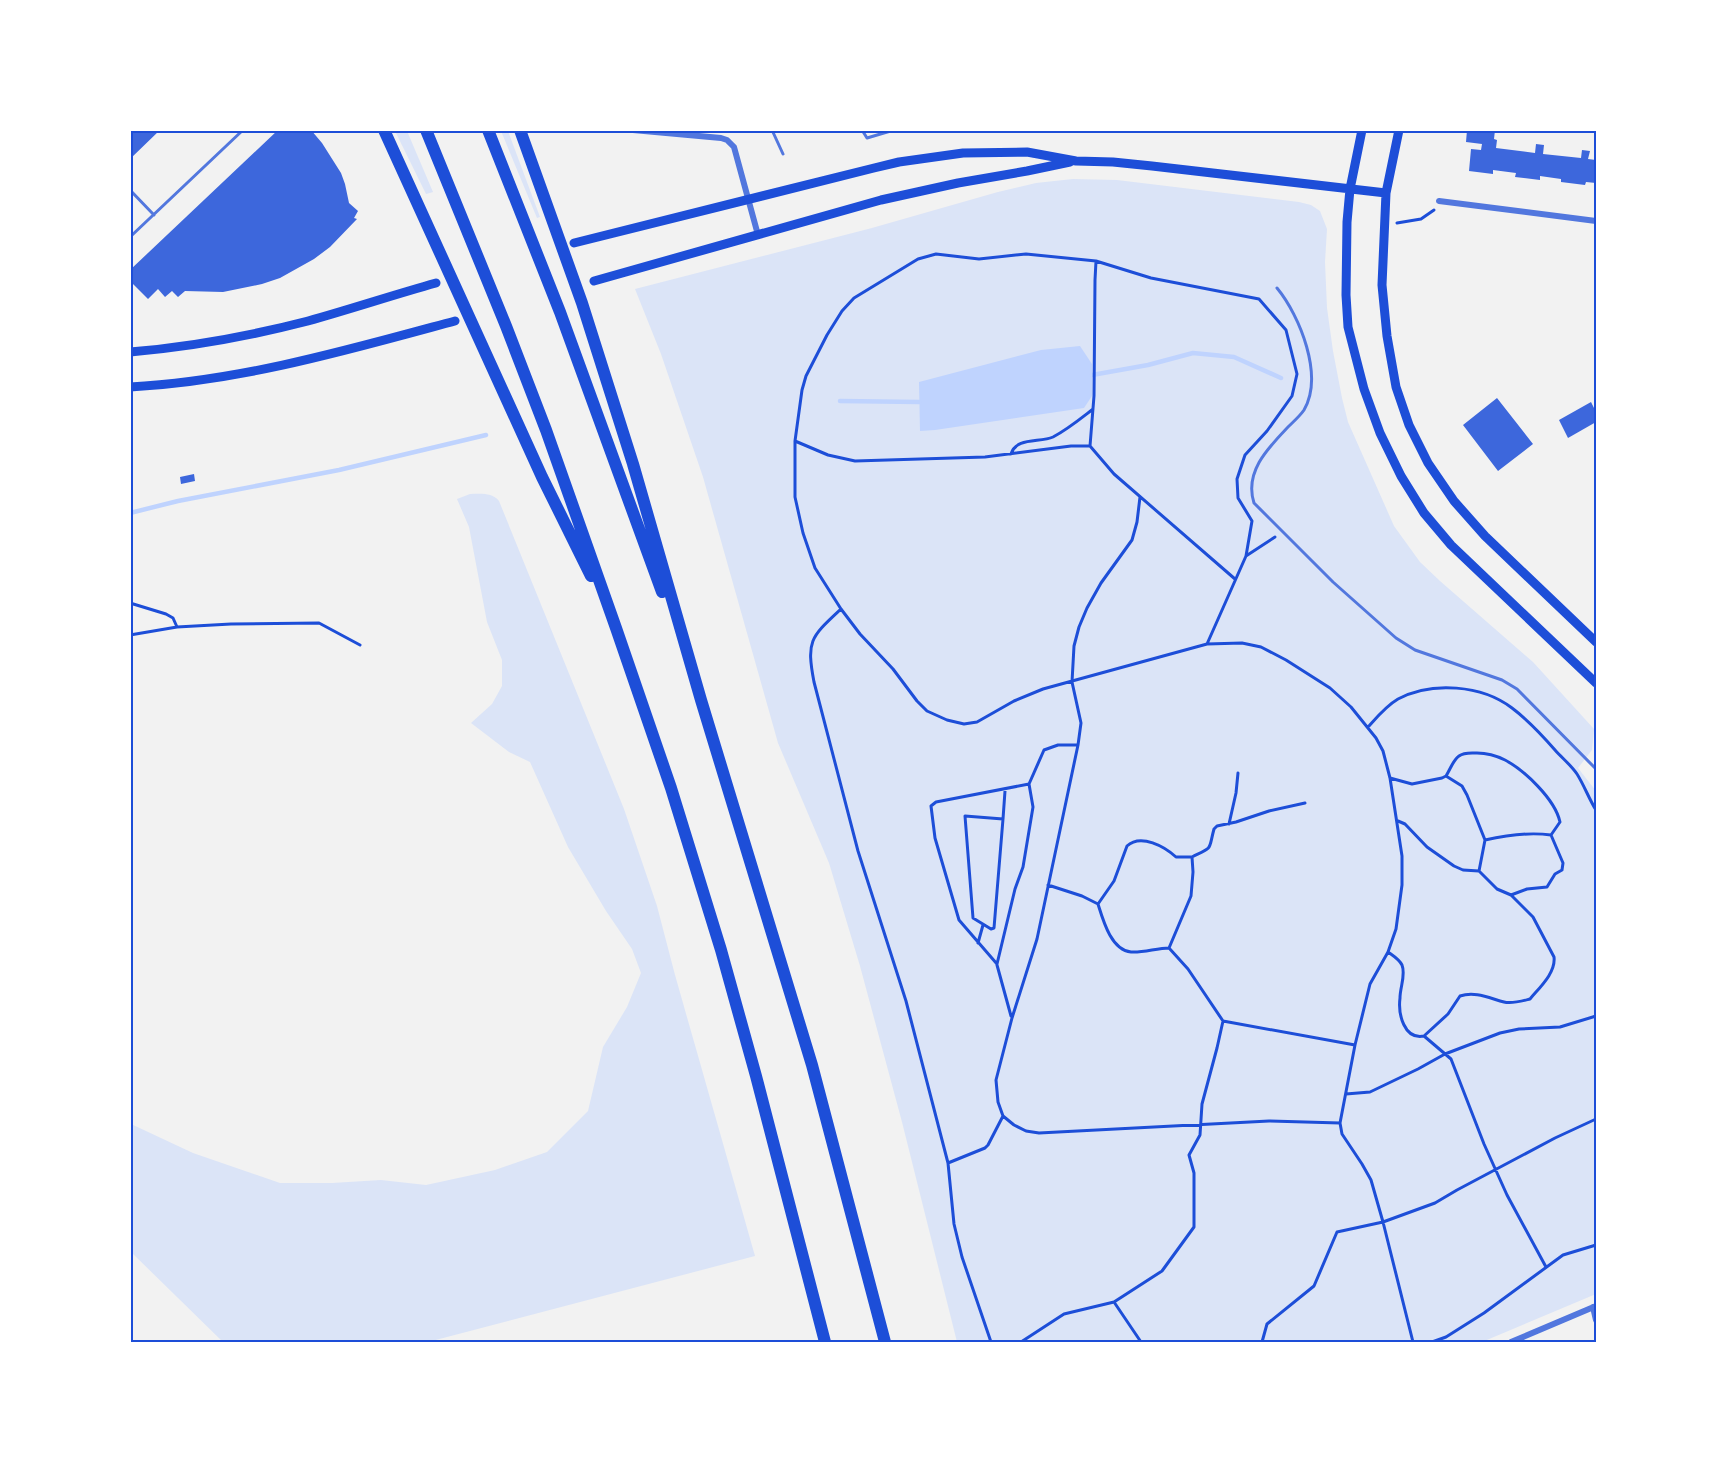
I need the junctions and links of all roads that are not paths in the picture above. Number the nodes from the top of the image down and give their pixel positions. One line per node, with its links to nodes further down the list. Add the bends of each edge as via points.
1 (243, 130): 19 (lane)
2 (384, 130): 30 (highway, via 537,466)
3 (426, 130): 30 (highway, via 546,430)
4 (488, 130): 33 (highway, via 560,312)
5 (520, 130): 33 (highway, via 586,314)
6 (633, 130): 17 (street, via 727,140 734,147)
7 (772, 130): 12 (lane)
8 (862, 130): 9 (lane, via 867,138)
9 (894, 130)
10 (1362, 130): 14 (main road)
11 (1399, 130): 16 (main road)
12 (783, 154)
13 (1076, 161): 14 (main road); 17 (main road, via 1027,152 963,153 899,162); 21 (main road, via 880,200)
14 (1350, 189): 16 (main road); 32 (main road, via 1348,327 1368,400 1401,476 1450,545)
15 (130, 190): 19 (lane)
16 (1386, 193): 31 (main road, via 1382,285 1387,336 1396,387 1409,425 1428,463 1454,501)
17 (748, 199): 21 (street); 23 (main road)
18 (1439, 201): 20 (street)
19 (154, 215): 22 (lane)
20 (1596, 221)
21 (758, 235): 24 (main road)
22 (130, 237)
23 (574, 243)
24 (594, 281)
25 (436, 283): 28 (main road, via 308,321)
26 (1277, 288): 34 (lane, via 1306,346 1312,390 1304,411 1271,444 1256,467 1251,482 1254,503 1396,638 1415,650 1518,689)
27 (454, 321): 29 (main road, via 293,364 188,382)
28 (130, 352)
29 (130, 387)
30 (616, 628): 37 (highway, via 722,950)
31 (1596, 642)
32 (1596, 683)
33 (701, 700): 38 (highway, via 812,1065)
34 (1596, 769)
35 (1595, 1307): 36 (street); 39 (street)
36 (1596, 1320)
37 (825, 1342)
38 (885, 1342)
39 (1511, 1342)

